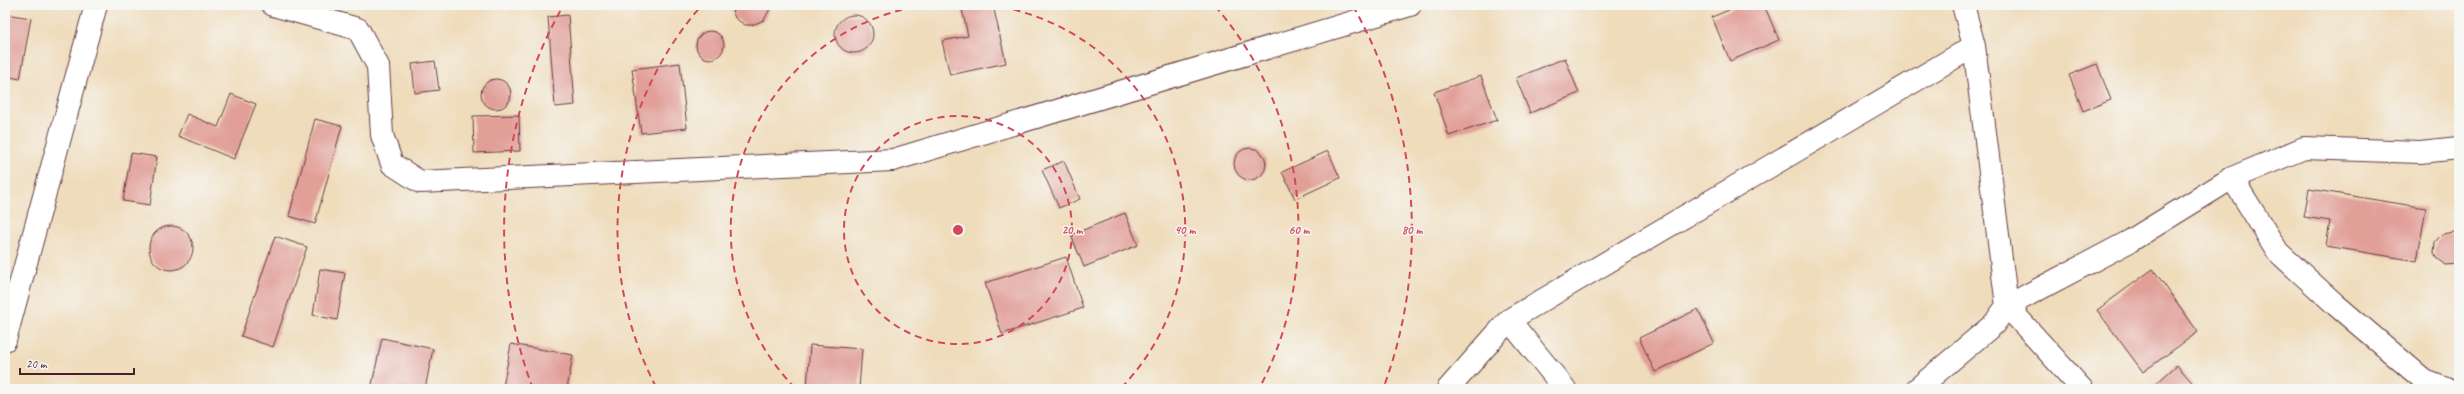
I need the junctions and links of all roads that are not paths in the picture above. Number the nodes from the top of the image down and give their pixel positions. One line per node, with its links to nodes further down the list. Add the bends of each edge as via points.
1 (96, 5): 10 (street)
2 (273, 5): 3 (street, via 358,29 378,66 382,135 392,164 420,182 893,160)
3 (1410, 5)
4 (1962, 5): 5 (street)
5 (1974, 46): 8 (street); 9 (street)
6 (2459, 148): 7 (street, via 2420,152 2304,148)
7 (2232, 178): 8 (street, via 2130,241); 15 (street, via 2278,252 2425,381)
8 (2006, 306): 13 (street, via 1994,324); 14 (street)
9 (1509, 320): 11 (street); 12 (street)
10 (5, 340)
11 (1448, 389)
12 (1565, 389)
13 (1917, 389)
14 (2082, 389)
15 (2446, 389)

